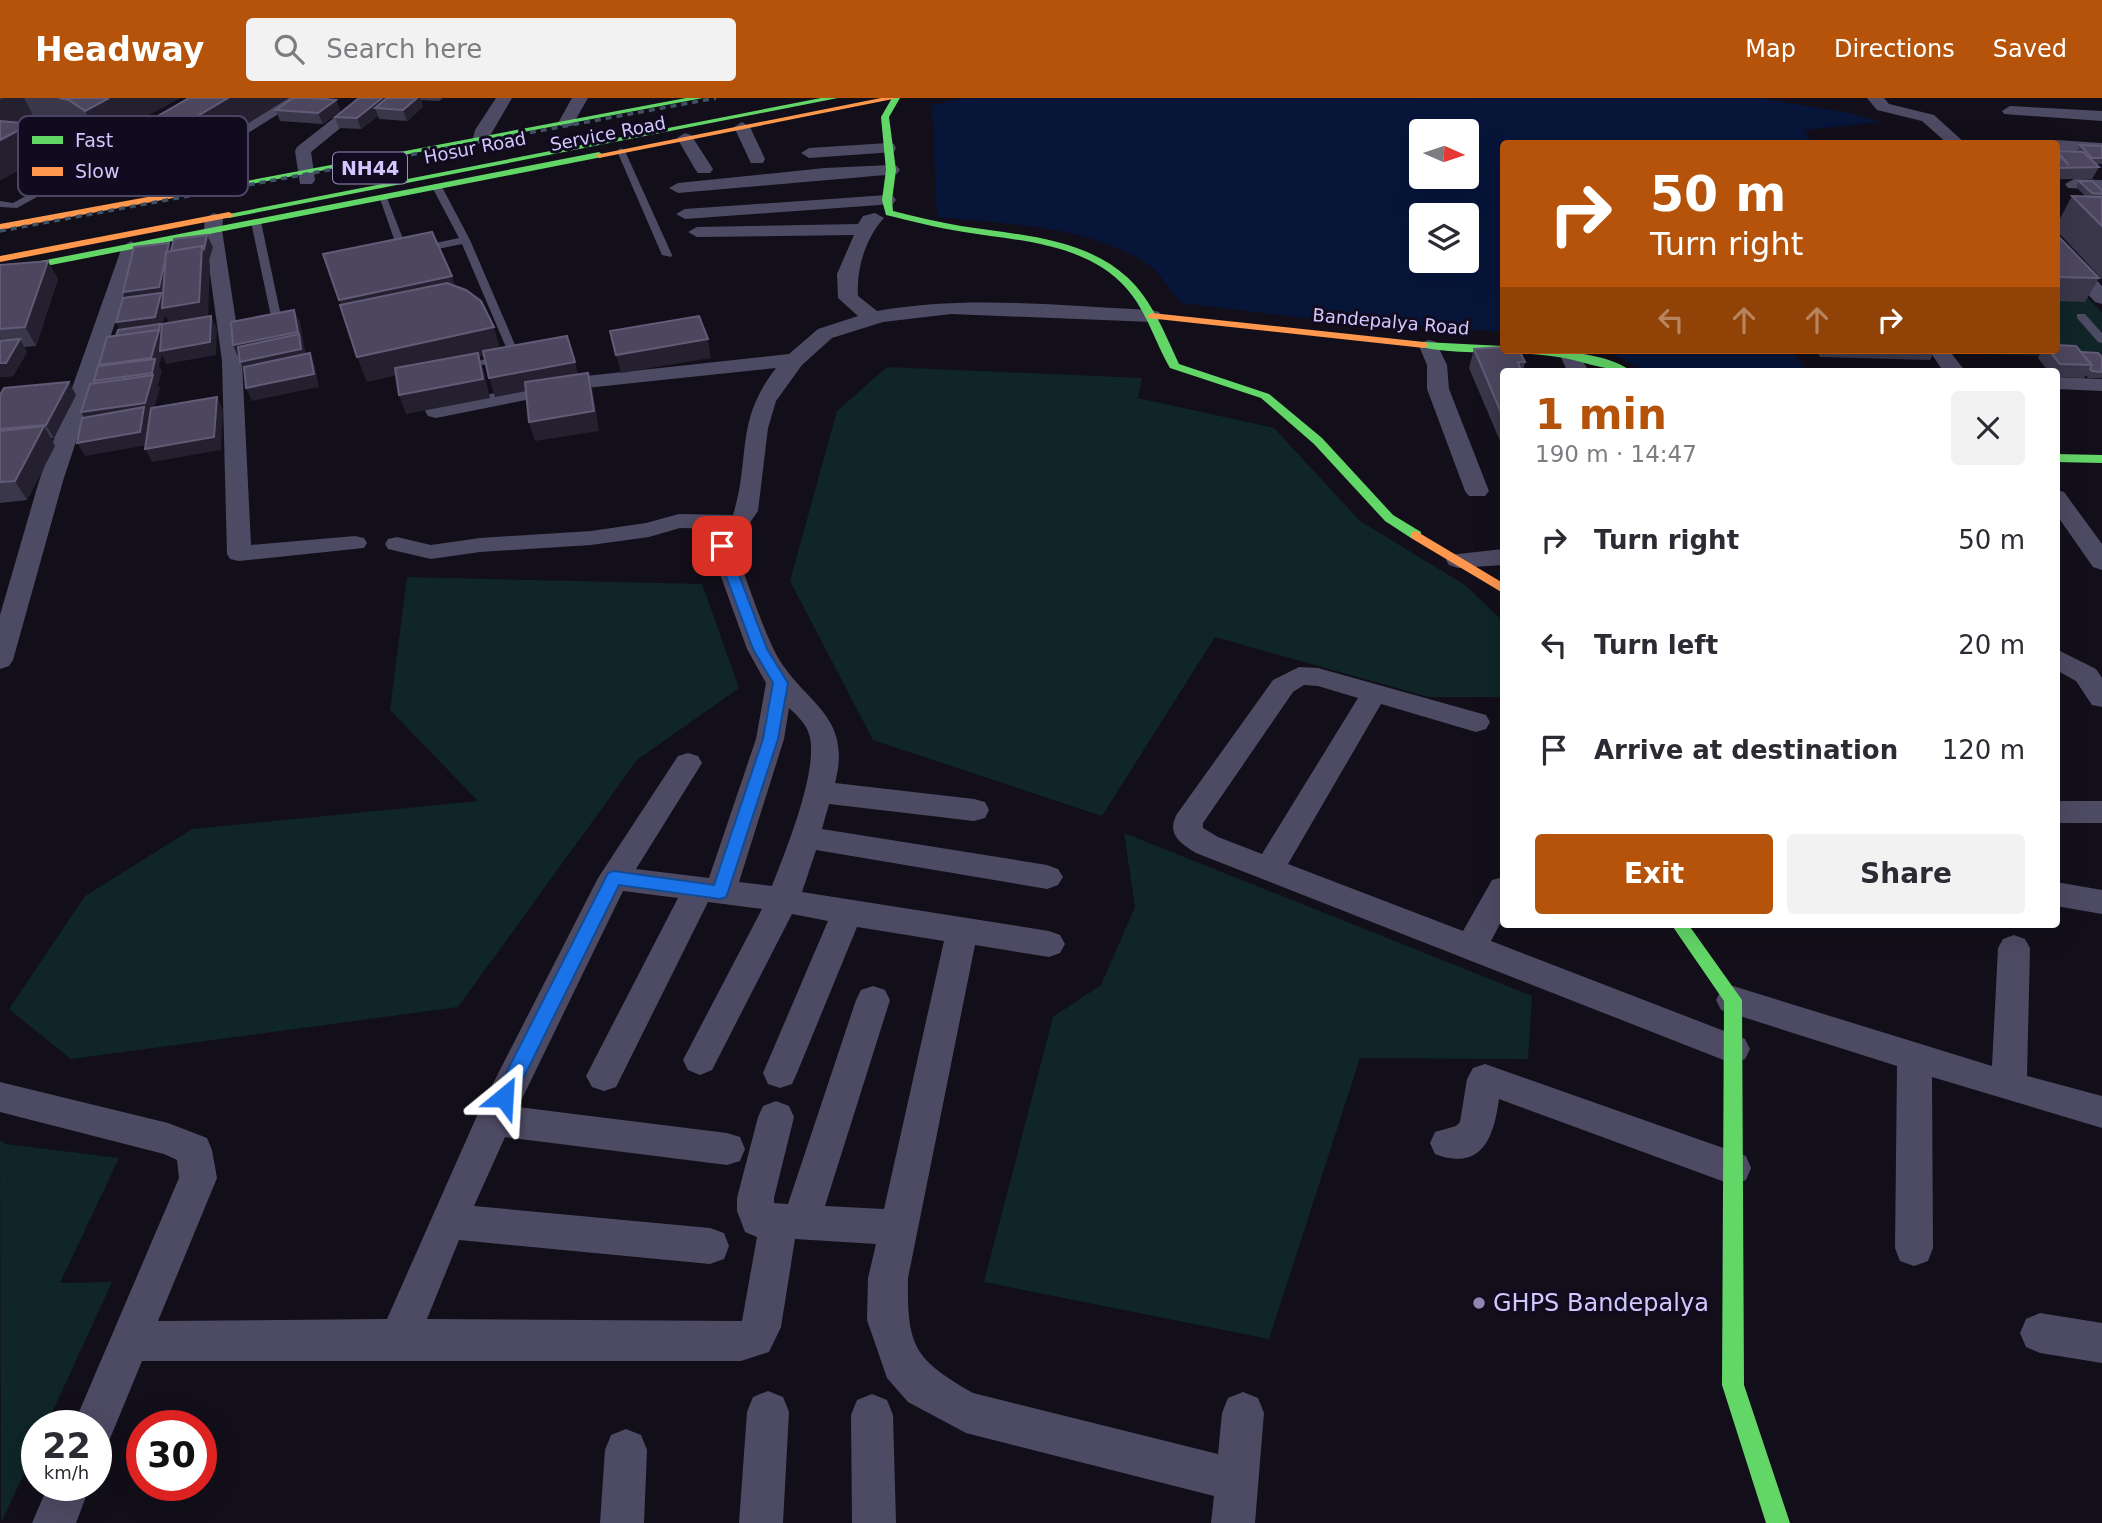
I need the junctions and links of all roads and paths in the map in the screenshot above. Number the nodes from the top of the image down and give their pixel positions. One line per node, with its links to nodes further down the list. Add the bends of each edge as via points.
1 (296, 98): 19 (street)
2 (369, 98): 31 (street, via 303,151)
3 (504, 98): 20 (street)
4 (580, 98): 17 (street)
5 (699, 98): 12 (main road, Hosur Road)
6 (769, 98): 52 (main road)
7 (809, 98): 58 (main road)
8 (834, 98): 46 (main road, Hosur Road / NH44)
9 (895, 98): 13 (main road, Service Road); 16 (main road)
10 (1875, 98): 22 (street, via 1883,107 1927,118)
11 (719, 102): 31 (main road, Hosur Road / NH44)
12 (643, 103): 17 (main road, Hosur Road)
13 (865, 104): 16 (main road); 18 (main road, Service Road)
14 (2010, 111): 15 (street)
15 (2102, 116)
16 (885, 117): 24 (main road)
17 (566, 123): 20 (main road, Hosur Road)
18 (742, 127): 21 (main road, Service Road); 28 (street)
19 (248, 130)
20 (481, 138): 31 (main road, Hosur Road)
21 (685, 138): 26 (main road, Service Road); 29 (street)
22 (1953, 140)
23 (2060, 145): 25 (street)
24 (888, 148): 27 (street); 30 (main road)
25 (2102, 148)
26 (621, 151): 36 (main road, Service Road); 56 (lane)
27 (809, 153)
28 (757, 159)
29 (704, 169)
30 (891, 170): 37 (street); 43 (main road)
31 (306, 175): 32 (main road, Hosur Road); 35 (main road, Hosur Road / NH44)
32 (248, 181)
33 (2074, 184): 34 (street)
34 (2102, 185)
35 (248, 187)
36 (437, 187): 41 (main road, Service Road); 51 (lane)
37 (678, 188)
38 (32, 196): 42 (lane, via 14,206)
39 (133, 196): 47 (main road, Hosur Road)
40 (206, 196): 50 (main road, Hosur Road / NH44)
41 (382, 198): 45 (main road, Service Road); 55 (lane)
42 (0, 204)
43 (888, 206): 44 (street); 48 (street, via 869,220); 60 (main road, via 956,228 1080,253 1117,273)
44 (685, 214)
45 (256, 222): 46 (main road, Service Road); 63 (lane)
46 (214, 224): 53 (main road, Service Road); 58 (main road, Hosur Road / NH44); 79 (street, via 232,361 239,554)
47 (0, 227)
48 (865, 229): 49 (street); 62 (street, via 847,274 848,298)
49 (697, 232)
50 (0, 239)
51 (465, 240): 55 (lane); 68 (lane, via 514,354)
52 (0, 245)
53 (131, 247): 58 (main road, Service Road); 87 (street, via 51,481)
54 (2060, 251): 59 (street)
55 (404, 253): 57 (lane)
56 (667, 255)
57 (391, 256)
58 (1, 267)
59 (2102, 298)
60 (1152, 316): 62 (street, via 1005,309 932,310); 65 (main road, Bandepalya Road); 83 (main road, via 1174,366 1265,396 1318,441 1389,518)
61 (2081, 316): 64 (lane)
62 (875, 319): 66 (street, via 832,330)
63 (278, 321)
64 (2102, 340)
65 (1429, 346): 67 (main road, Bandepalya Road); 75 (street, via 1437,365 1438,389)
66 (795, 360): 72 (street, via 586,383); 77 (street, via 765,401 746,514)
67 (1574, 363): 69 (main road, Bandepalya Road)
68 (475, 364)
69 (1620, 368)
70 (2060, 383): 71 (street)
71 (2102, 385)
72 (436, 411)
73 (2060, 458): 74 (main road)
74 (2102, 459)
75 (1476, 491)
76 (2060, 503): 84 (street)
77 (740, 522): 78 (street, via 680,521 591,538); 88 (street, via 722,546 760,649)
78 (525, 542): 80 (street, via 431,552); 82 (street, via 532,555)
79 (355, 543)
80 (397, 544)
81 (1500, 557): 83 (street)
82 (554, 558)
83 (1458, 560): 85 (main road)
84 (2102, 562)
85 (1500, 587)
86 (2060, 659): 90 (street, via 2086,675)
87 (0, 660)
88 (780, 683): 93 (street, via 823,734 826,762); 101 (street, via 770,739)
89 (1374, 693): 91 (street); 98 (street); 98 (street, via 1318,677 1298,676 1283,686 1188,822 1188,832 1207,845)
90 (2102, 698)
91 (1476, 722)
92 (688, 763): 100 (street)
93 (818, 792): 94 (street); 97 (street)
94 (974, 810)
95 (2060, 812): 96 (street)
96 (2102, 812)
97 (805, 837): 99 (street); 104 (street)
98 (1269, 869): 110 (street)
99 (1047, 877)
100 (614, 878): 101 (street); 123 (street)
101 (709, 891): 104 (street); 118 (street)
102 (1500, 894): 110 (street)
103 (2060, 895): 105 (street)
104 (783, 900): 106 (street); 116 (street)
105 (2102, 902)
106 (847, 913): 108 (street); 117 (street)
107 (1682, 928): 113 (main road)
108 (962, 931): 109 (street); 129 (street)
109 (1049, 944)
110 (1471, 947): 114 (street)
111 (2014, 948): 119 (street)
112 (873, 1000): 128 (street)
113 (1732, 1000): 114 (main road); 115 (street)
114 (1733, 1049): 126 (main road)
115 (1914, 1057): 119 (street); 131 (street)
116 (700, 1060)
117 (780, 1073)
118 (604, 1076)
119 (2009, 1086): 121 (street)
120 (0, 1097): 134 (street, via 169,1139 194,1150 198,1178)
121 (2102, 1112)
122 (776, 1117): 128 (street, via 755,1197 755,1214 758,1220)
123 (493, 1120): 125 (street); 127 (street)
124 (1448, 1143): 126 (street, via 1465,1142 1477,1129 1485,1079)
125 (727, 1149)
126 (1733, 1168): 148 (main road, via 1734,1385)
127 (448, 1221): 130 (street); 133 (street)
128 (790, 1221): 129 (street); 133 (street, via 754,1338)
129 (899, 1227): 141 (street, via 888,1278 887,1320 901,1364 922,1387 966,1412)
130 (710, 1246)
131 (1914, 1248)
132 (2040, 1333): 135 (street)
133 (399, 1339): 134 (street)
134 (130, 1341): 136 (street)
135 (2102, 1343)
136 (101, 1410)
137 (768, 1412): 145 (street)
138 (1242, 1413): 141 (street)
139 (873, 1415): 146 (street)
140 (626, 1450): 144 (street)
141 (1236, 1479): 147 (street)
142 (63, 1501): 143 (street)
143 (54, 1523)
144 (622, 1523)
145 (761, 1523)
146 (874, 1523)
147 (1233, 1523)
148 (1778, 1523)

